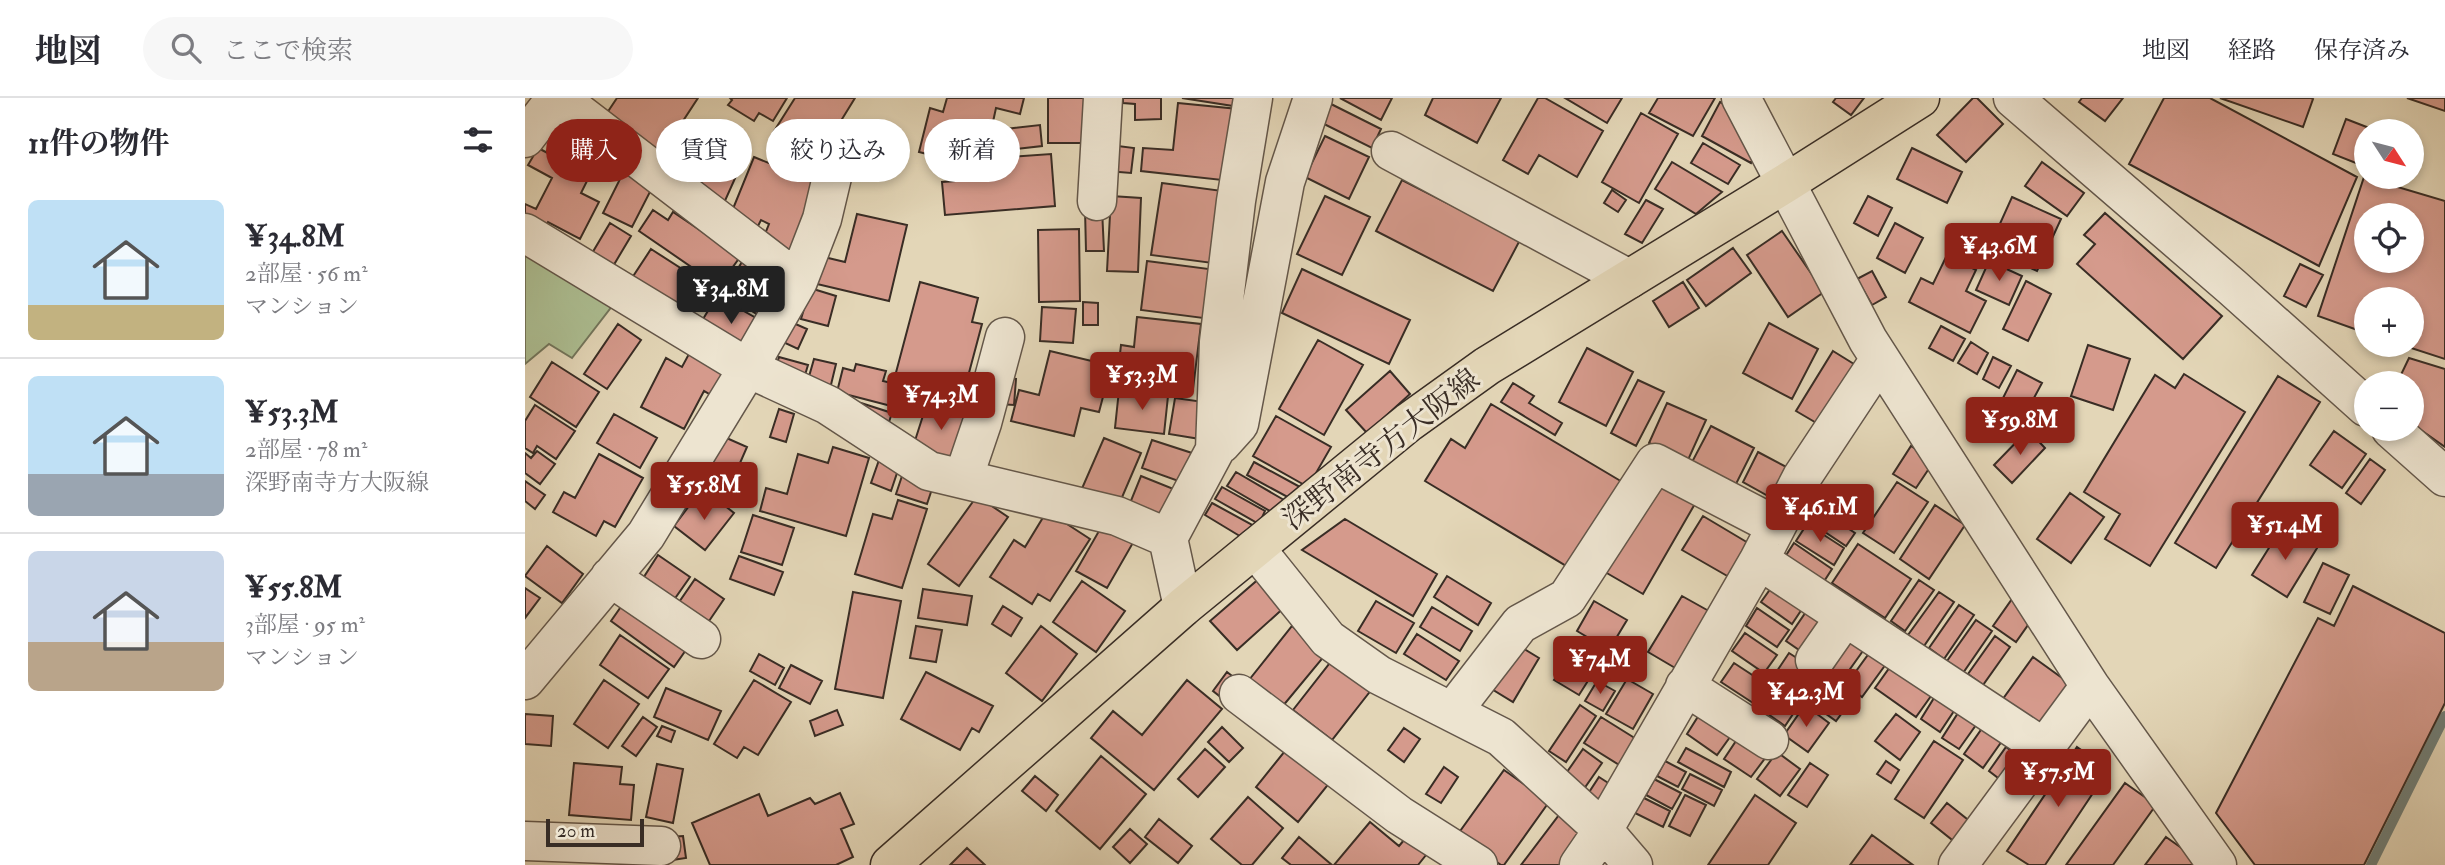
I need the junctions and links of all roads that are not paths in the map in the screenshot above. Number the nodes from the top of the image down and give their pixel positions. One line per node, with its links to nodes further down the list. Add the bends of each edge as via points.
1 (1103, 98): 11 (street)
2 (1253, 98): 20 (street, via 1219,342)
3 (1313, 98): 20 (street, via 1285,182 1239,424)
4 (1741, 98): 10 (street)
5 (1920, 98): 10 (main road, 深野南寺方大阪線)
6 (2013, 98): 18 (street)
7 (543, 108): 14 (street)
8 (1391, 151): 13 (street)
9 (831, 182): 14 (street)
10 (1786, 183): 13 (main road, 深野南寺方大阪線); 16 (street)
11 (1097, 201)
12 (525, 233): 17 (street)
13 (1629, 279): 25 (main road, 深野南寺方大阪線, via 1487,366 1409,422)
14 (798, 281): 17 (street)
15 (1005, 337): 22 (street)
16 (1880, 359): 23 (street, via 1802,477); 33 (street)
17 (748, 369): 22 (street, via 828,405 929,471); 27 (street, via 646,535)
18 (2354, 396)
19 (2404, 441): 21 (street)
20 (1215, 450): 24 (street)
21 (2445, 477)
22 (963, 479): 24 (street, via 1117,516)
23 (1776, 526): 26 (street); 36 (street, via 1655,463 1567,598 1520,624)
24 (1168, 538): 28 (street)
25 (1255, 548): 28 (main road, 深野南寺方大阪線); 36 (street, via 1328,639 1379,675)
26 (1759, 560): 29 (street); 34 (street)
27 (610, 578): 30 (street); 32 (street)
28 (1183, 607): 42 (main road, 深野南寺方大阪線)
29 (1845, 617): 31 (street); 38 (street)
30 (701, 639)
31 (1815, 660)
32 (525, 680)
33 (2090, 686): 38 (street); 47 (street)
34 (1685, 687): 37 (street); 39 (street)
35 (1239, 694): 43 (street, via 1399,815)
36 (1452, 712): 39 (street, via 1501,737)
37 (1769, 740)
38 (2044, 748): 46 (street)
39 (1604, 830): 44 (street); 45 (street)
40 (525, 841): 41 (street)
41 (661, 846)
42 (890, 865)
43 (1478, 865)
44 (1579, 865)
45 (1633, 865)
46 (1958, 865)
47 (2217, 865)

